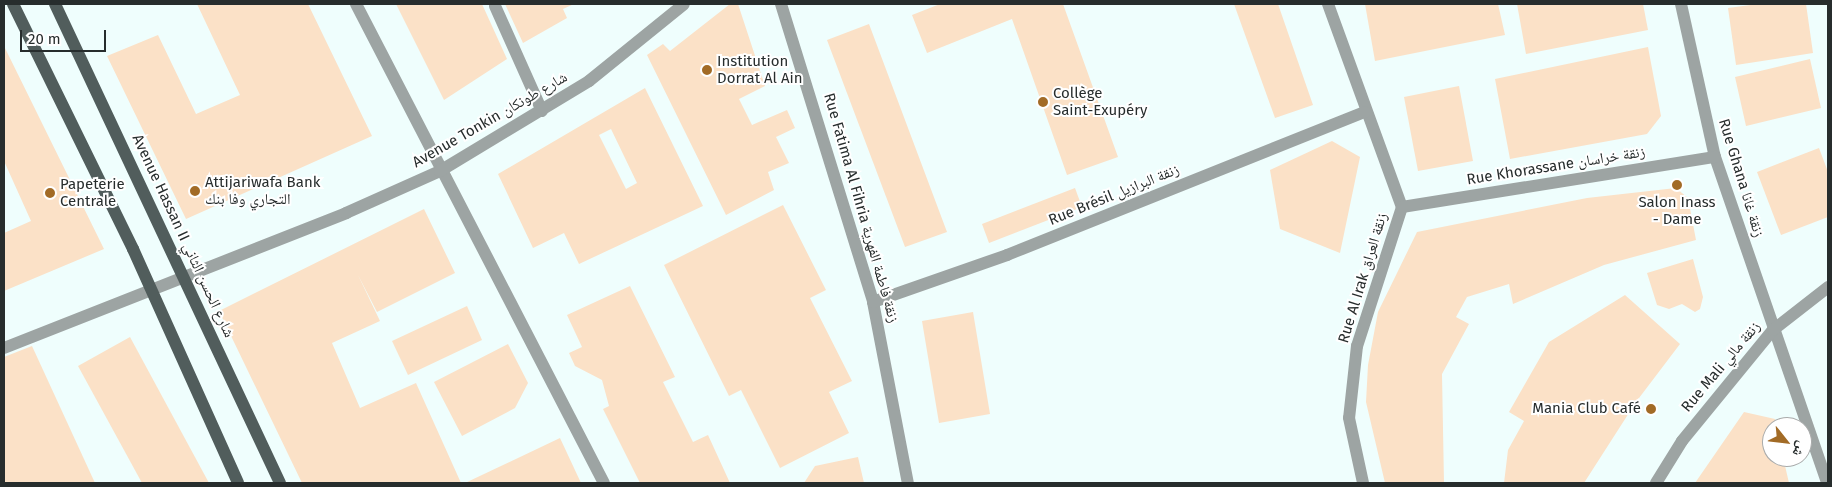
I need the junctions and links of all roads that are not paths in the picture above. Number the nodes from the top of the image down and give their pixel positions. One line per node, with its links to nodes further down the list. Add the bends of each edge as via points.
1 (13, 4): 16 (main road)
2 (55, 4): 14 (main road, Avenue Hassan II شارع الحسن الثاني)
3 (356, 4): 12 (street)
4 (684, 4): 9 (street, Avenue Tonkin شارع طونكان, via 588,81)
5 (781, 4): 17 (street, Rue Fatima Al Fihria زنقة فاطمة الفهرية)
6 (1328, 4): 10 (street, Rue Al Irak زنقة العراق)
7 (1681, 4): 11 (street, Rue Ghana زنقة غانا)
8 (495, 6): 9 (street)
9 (542, 111): 12 (street, Avenue Tonkin شارع طونكان)
10 (1364, 112): 13 (street, Rue Al Irak زنقة العراق); 17 (street, Rue Brésil زنقة البرازيل, via 1007,255)
11 (1715, 157): 13 (street, Rue Khorassane زنقة خراسان); 18 (street, Rue Ghana زنقة غانا)
12 (440, 171): 14 (street, Avenue Tonkin شارع طونكان); 22 (street)
13 (1402, 207): 24 (street, Rue Al Irak زنقة العراق, via 1357,346 1349,418)
14 (183, 277): 16 (street, Avenue Tonkin شارع طونكان); 21 (main road, Avenue Hassan II شارع الحسن الثاني)
15 (1828, 287): 18 (street, Rue Mali زنقة مالي)
16 (151, 289): 19 (street, Avenue Tonkin شارع طونكان); 20 (main road)
17 (873, 302): 23 (street, Rue Fatima Al Fihria زنقة فاطمة الفهرية)
18 (1773, 330): 25 (street, Rue Mali زنقة مالي, via 1682,441); 26 (street, Rue Ghana زنقة غانا)
19 (4, 348)
20 (238, 483)
21 (280, 483)
22 (604, 483)
23 (908, 483)
24 (1363, 483)
25 (1656, 483)
26 (1827, 483)

